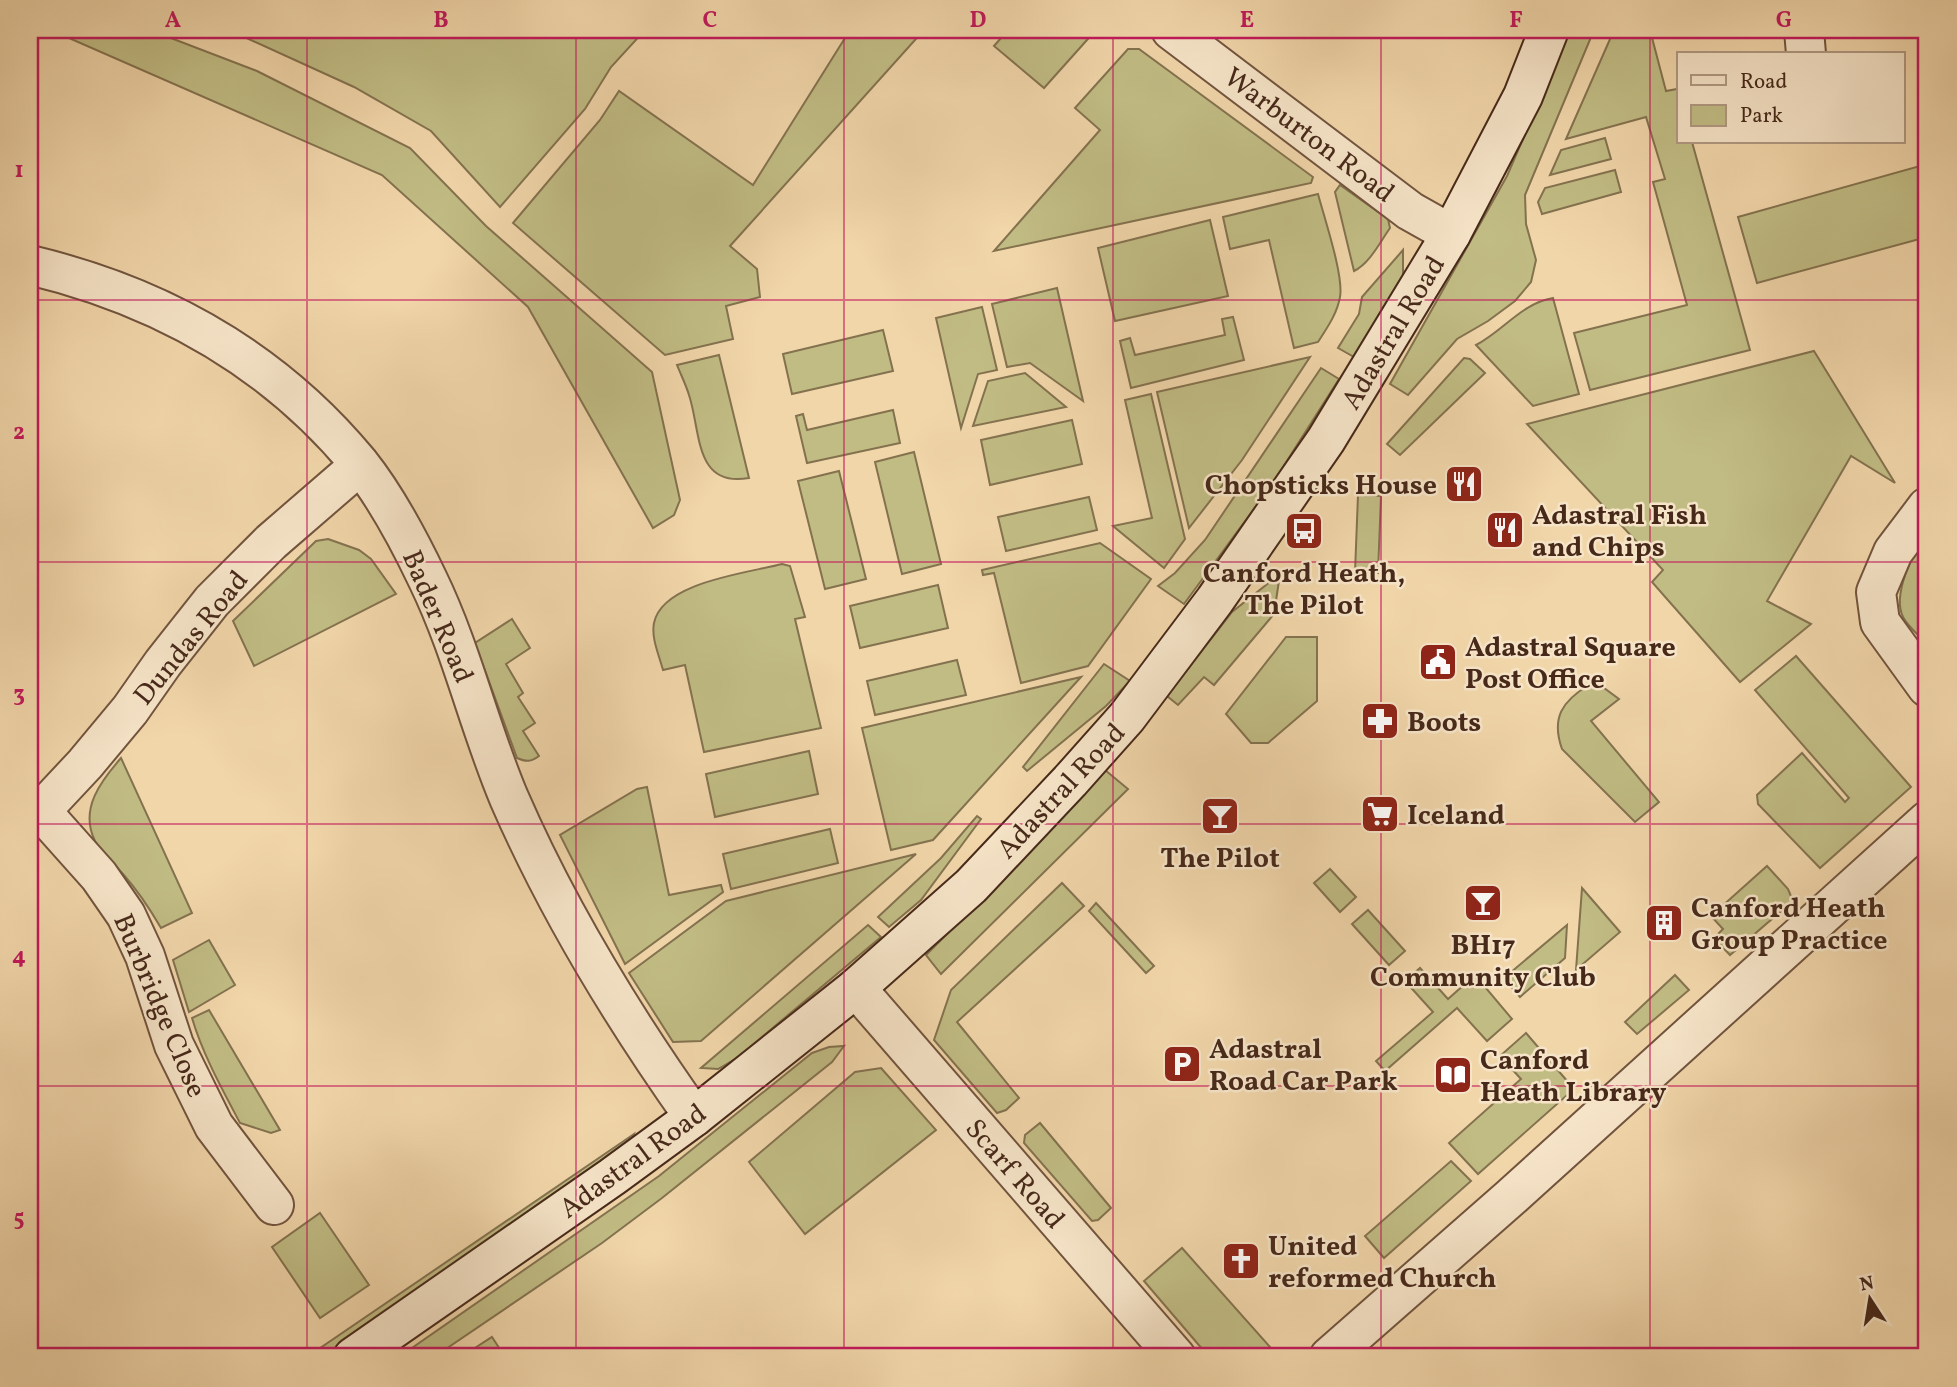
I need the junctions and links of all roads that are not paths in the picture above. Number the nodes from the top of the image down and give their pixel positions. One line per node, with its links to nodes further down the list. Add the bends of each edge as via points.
1 (1171, 30): 5 (street, Warburton Road, via 1410,211)
2 (1549, 30): 5 (street, Adastral Road, via 1523,96)
3 (1804, 30): 4 (street)
4 (1806, 52)
5 (1451, 234): 12 (street, Adastral Road, via 1325,440 1228,582 1127,717 971,886)
6 (30, 265): 7 (street, Bader Road, via 73,275 149,303 214,338 262,369 309,409)
7 (360, 465): 10 (street, Dundas Road, via 271,542 212,601 130,710); 13 (street, Bader Road, via 429,582 536,859 607,983)
8 (1927, 506): 9 (street, via 1893,552 1876,592 1880,622)
9 (1923, 675)
10 (36, 816): 14 (street, Burbridge Close, via 99,876 126,915 145,956 174,1045 214,1126)
11 (1927, 821): 17 (street)
12 (856, 988): 13 (street, Adastral Road); 16 (street, Scarf Road)
13 (694, 1117): 15 (street, Adastral Road)
14 (274, 1205)
15 (353, 1357)
16 (1176, 1357)
17 (1329, 1357)

